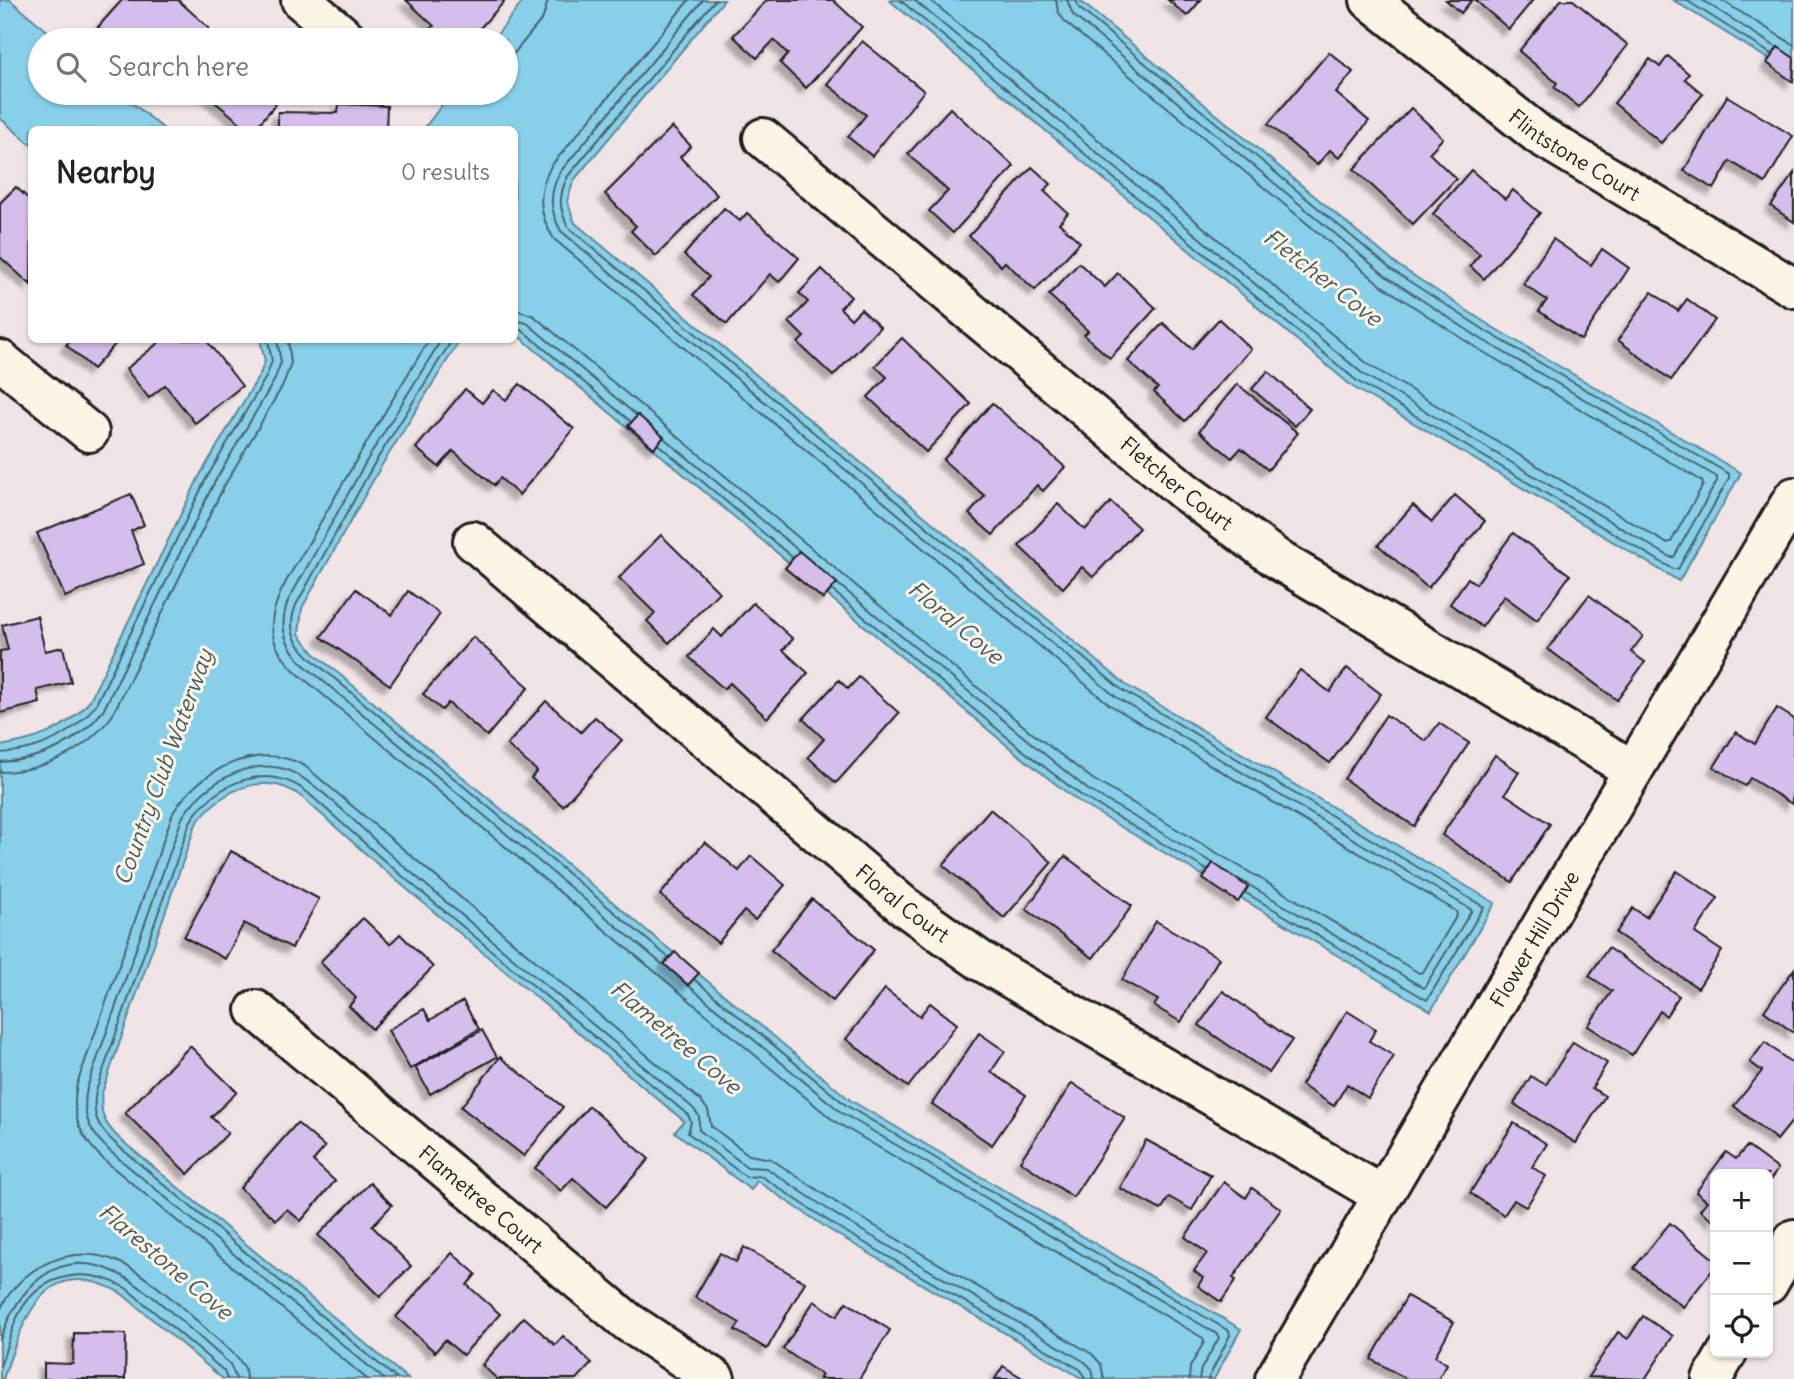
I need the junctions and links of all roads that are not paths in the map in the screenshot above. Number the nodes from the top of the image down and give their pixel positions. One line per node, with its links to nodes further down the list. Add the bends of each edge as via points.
1 (301, 0): 3 (street)
2 (1370, 0): 5 (street, Flintstone Court, via 1549,143)
3 (334, 28)
4 (763, 138): 10 (street, Fletcher Court, via 1241,534)
5 (1794, 288)
6 (0, 360): 7 (street)
7 (89, 432)
8 (1794, 498): 10 (street, Flower Hill Drive)
9 (473, 541): 12 (street, Floral Court, via 905,907 981,961)
10 (1633, 770): 12 (street, Flower Hill Drive)
11 (256, 1010): 16 (street, Flametree Court, via 628,1322)
12 (1382, 1195): 17 (street, Flower Hill Drive)
13 (1794, 1239): 14 (street)
14 (1773, 1275)
15 (1724, 1358): 18 (street)
16 (715, 1379)
17 (1275, 1379)
18 (1712, 1379)

